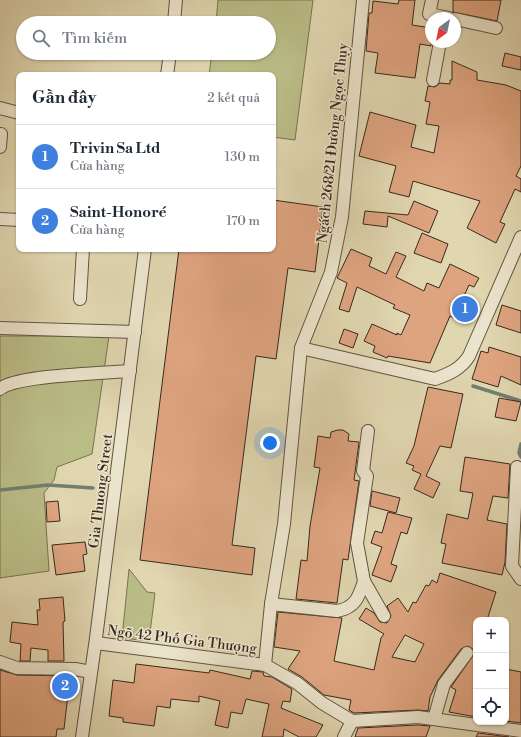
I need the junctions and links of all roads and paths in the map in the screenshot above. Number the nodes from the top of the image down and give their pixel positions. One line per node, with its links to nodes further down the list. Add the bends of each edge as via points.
1 (176, 0): 5 (street)
2 (363, 0): 24 (street, Ngách 268/21 Đường Ngọc Thụy, via 342,217 331,272)
3 (432, 0): 4 (street)
4 (429, 12)
5 (175, 16)
6 (461, 21): 7 (street)
7 (496, 28)
8 (439, 48): 11 (street)
9 (169, 60): 10 (street)
10 (167, 72)
11 (433, 80)
12 (0, 108): 13 (street)
13 (16, 112)
14 (1, 134): 15 (street)
15 (0, 147)
16 (0, 219): 17 (street)
17 (16, 220)
18 (519, 245): 24 (street, via 469,356 465,363 449,374 435,379)
19 (83, 252): 21 (street)
20 (145, 252): 23 (street, Gia Thuong Street)
21 (80, 299)
22 (0, 328): 23 (street)
23 (135, 332): 25 (street, Gia Thuong Street)
24 (301, 348): 31 (street, Ngách 268/21 Đường Ngọc Thụy, via 284,524)
25 (130, 371): 26 (street, via 41,378 9,384); 33 (street, Gia Thuong Street)
26 (0, 389)
27 (368, 431): 30 (street, via 363,471 367,476 357,543)
28 (517, 467): 29 (street, via 512,566)
29 (521, 579)
30 (364, 581): 31 (street, via 358,599 345,610); 32 (street)
31 (271, 604): 36 (street, Ngách 268/21 Đường Ngọc Thụy)
32 (384, 616)
33 (96, 643): 36 (street, Ngõ 42 Phố Gia Thượng); 37 (street, Gia Thuong Street)
34 (467, 653): 38 (street, via 444,684)
35 (0, 662): 37 (street, via 17,668 75,669)
36 (265, 665): 39 (street, via 297,683 322,703)
37 (91, 672): 41 (street, Gia Thuong Street)
38 (434, 719): 39 (street, via 418,717); 40 (street)
39 (352, 721): 42 (street)
40 (521, 731)
41 (85, 736)
42 (344, 737)

